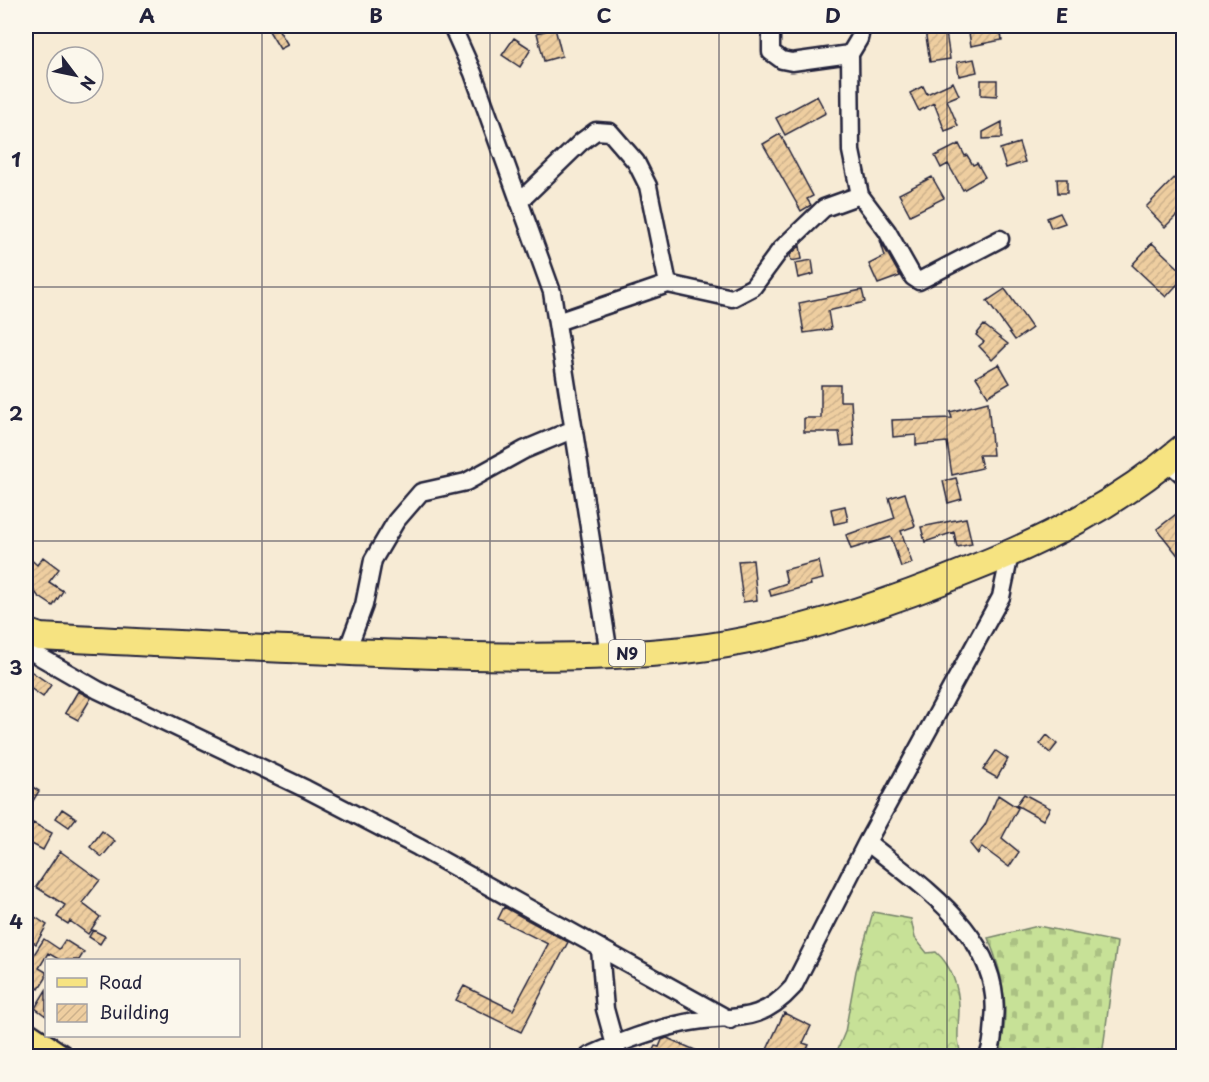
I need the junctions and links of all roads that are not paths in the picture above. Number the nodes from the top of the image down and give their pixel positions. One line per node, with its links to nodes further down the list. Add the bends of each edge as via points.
1 (452, 26): 6 (street, via 474,73)
2 (771, 26): 4 (street, via 771,52 782,60)
3 (862, 26): 4 (street)
4 (850, 54): 5 (street, via 851,150)
5 (861, 195): 7 (street, via 913,277 919,280); 8 (street, via 824,208 781,249 753,286 732,298)
6 (519, 202): 8 (street, via 581,142 596,131 610,132 636,162 648,186); 9 (street, via 552,292)
7 (1000, 239)
8 (668, 284): 9 (street)
9 (557, 322): 10 (street)
10 (574, 429): 15 (street, via 524,450 466,482 422,492 396,521 373,560 364,605); 16 (street)
11 (1178, 461): 12 (highway, N9, via 1109,504)
12 (1010, 554): 16 (highway, N9, via 933,585 804,628 687,650); 17 (street, via 1000,597)
13 (26, 632): 15 (highway, N9, via 40,637 140,643)
14 (26, 643): 18 (street, via 37,656 98,690 316,794 542,913)
15 (347, 651): 16 (highway, N9, via 563,657)
16 (609, 654)
17 (867, 842): 19 (street, via 793,987 779,1003 761,1013); 24 (street, via 967,928 989,966 996,1003)
18 (600, 949): 19 (street); 21 (street, via 605,1010)
19 (730, 1020): 21 (street, via 688,1022 648,1031)
20 (26, 1032): 22 (main road)
21 (617, 1050): 23 (street)
22 (62, 1056)
23 (589, 1056)
24 (988, 1056)

